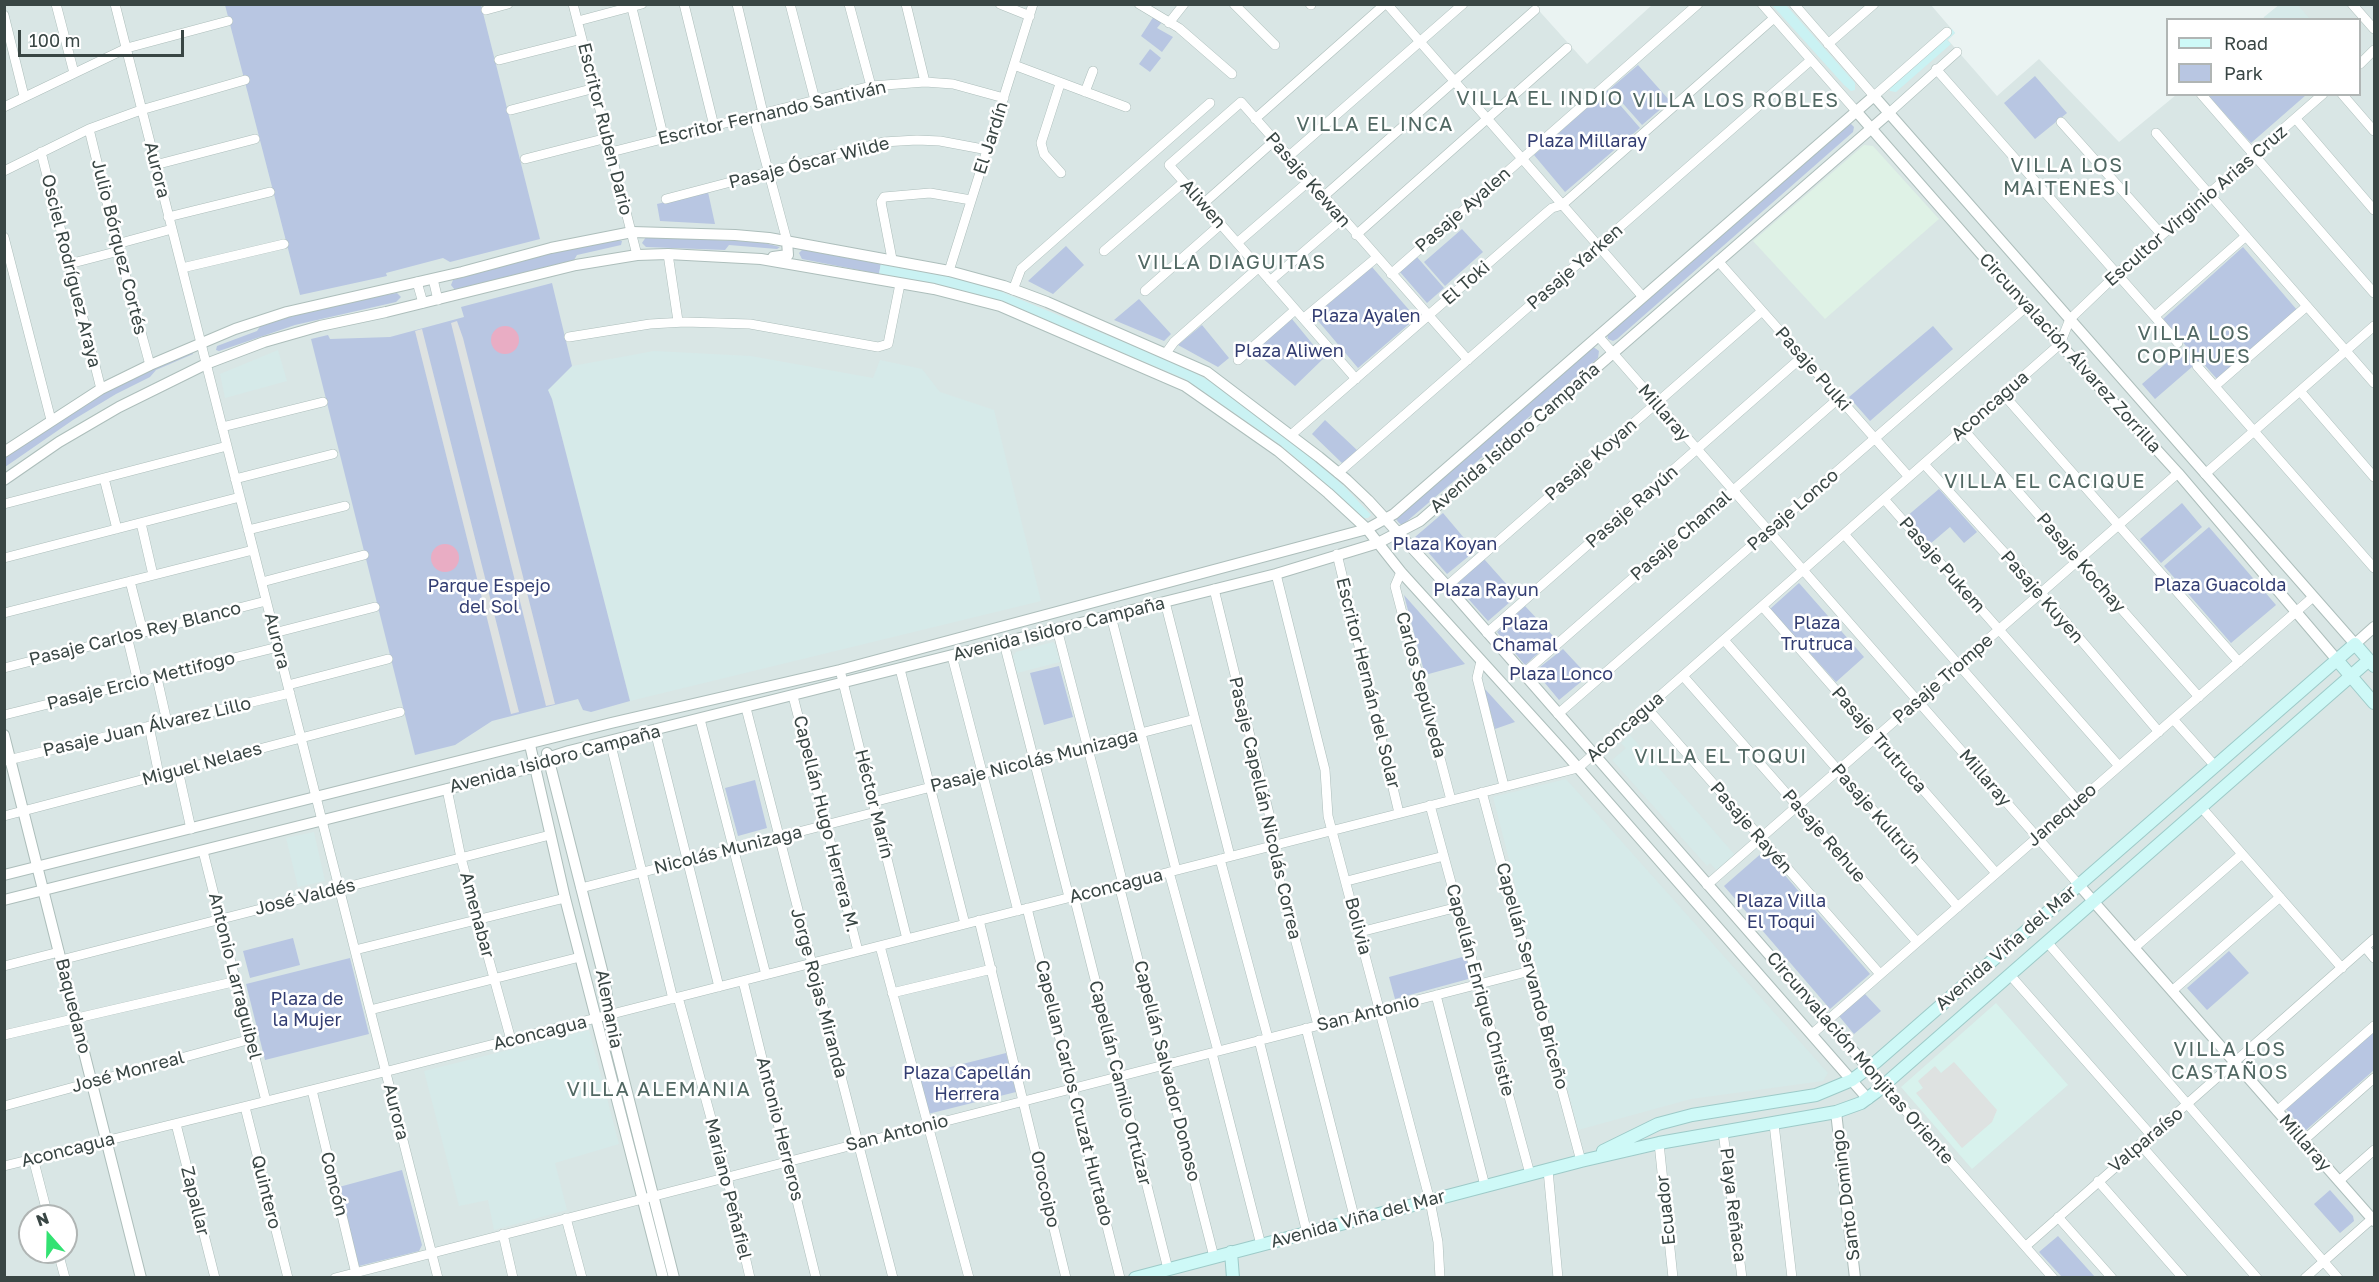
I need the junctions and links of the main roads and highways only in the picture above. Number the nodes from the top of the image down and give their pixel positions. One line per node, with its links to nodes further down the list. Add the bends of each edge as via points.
1 (2355, 644): 2 (main road, Avenida Viña del Mar); 3 (main road, Circunvalación Álvarez Zorrilla)
2 (2337, 660): 4 (main road, Circunvalación Álvarez Zorrilla); 6 (main road, Avenida Viña del Mar, via 1852,1080 1816,1095 1692,1115)
3 (2373, 660): 4 (main road, Avenida Viña del Mar)
4 (2351, 676): 5 (main road, Circunvalación Álvarez Zorrilla); 7 (main road, Avenida Viña del Mar, via 1868,1099 1836,1112)
5 (2374, 703)
6 (1650, 1129): 7 (main road, via 1649,1139); 8 (main road, Avenida Viña del Mar)
7 (1659, 1143): 8 (main road, Avenida Viña del Mar)
8 (1581, 1161): 9 (main road, Avenida Viña del Mar)
9 (1231, 1252): 10 (main road, Avenida Viña del Mar); 11 (main road)
10 (1135, 1278)
11 (1233, 1278)

